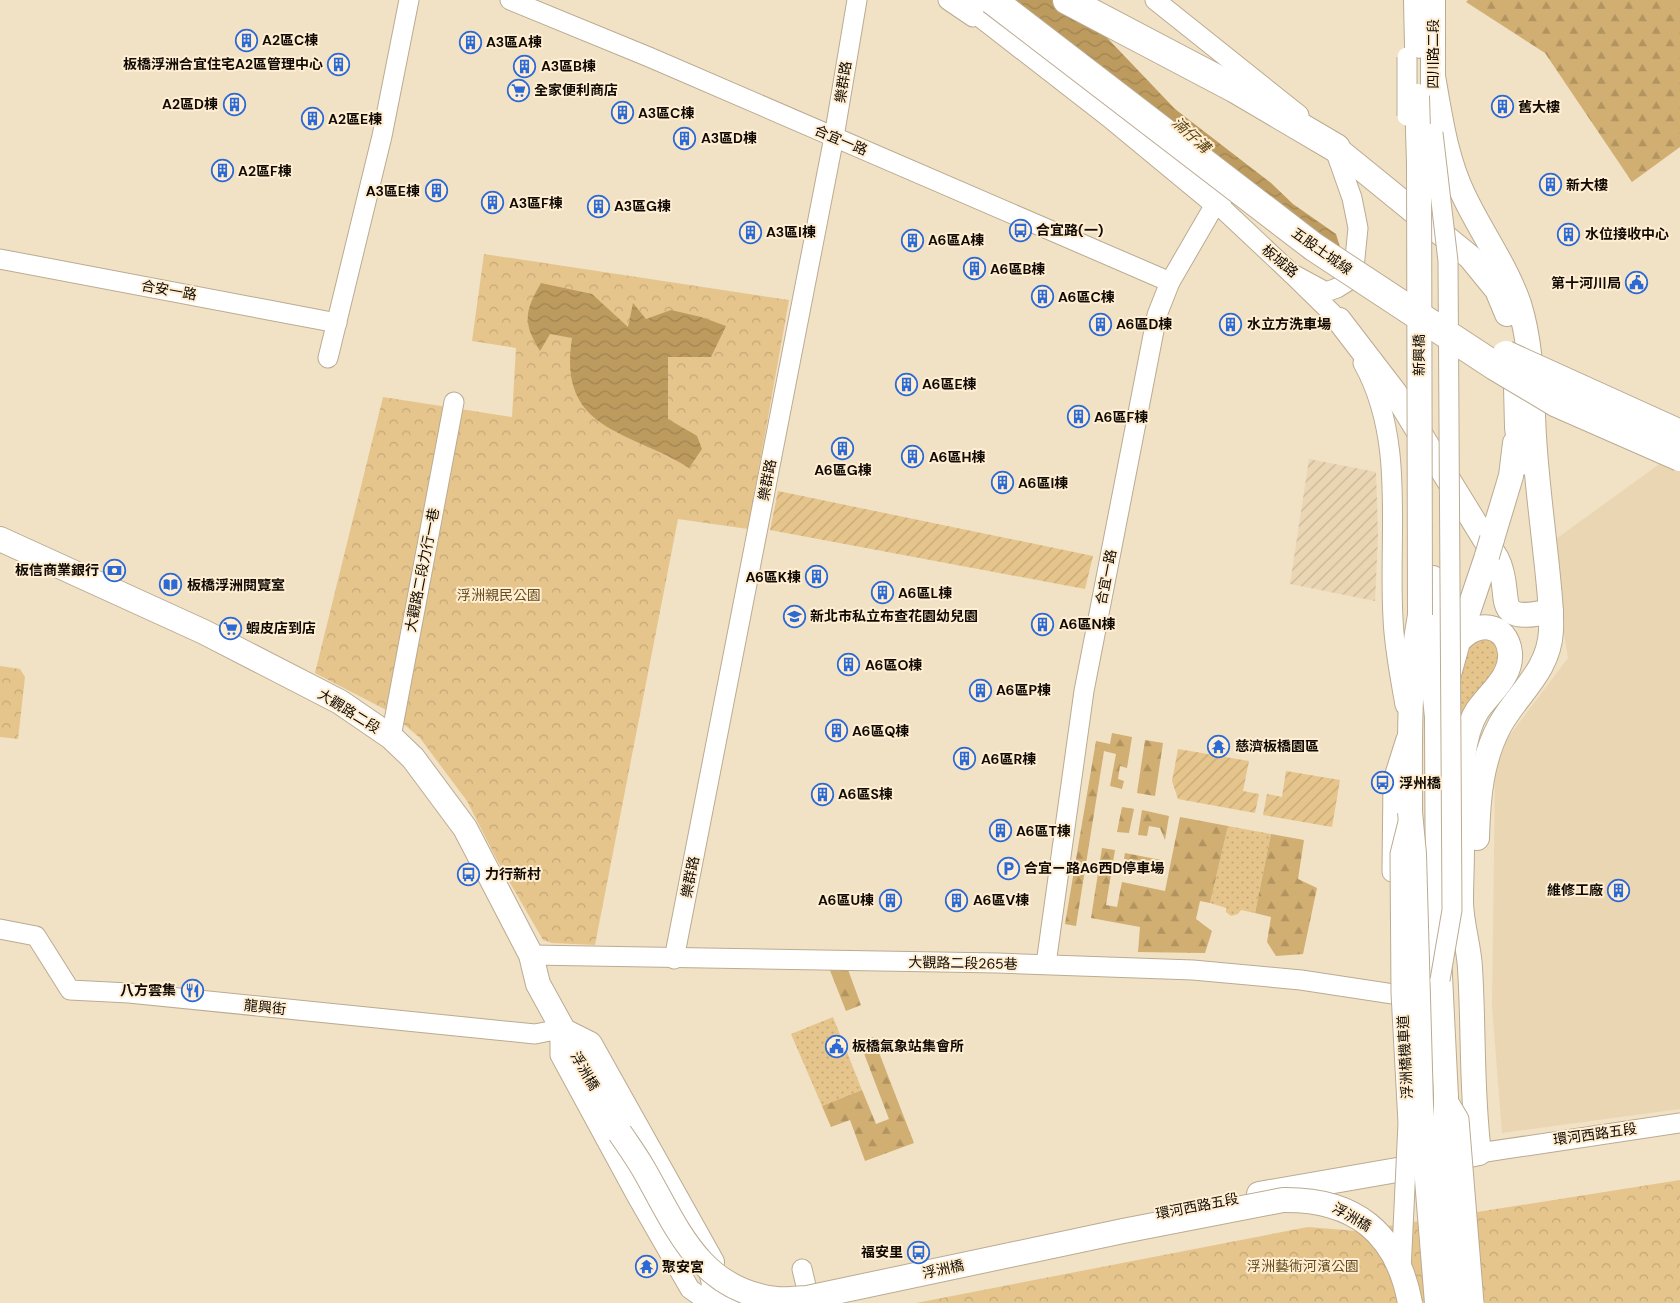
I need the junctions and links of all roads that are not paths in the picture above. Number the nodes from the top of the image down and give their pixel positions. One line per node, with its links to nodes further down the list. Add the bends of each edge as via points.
1 (409, 0): 23 (street, via 382,136)
2 (510, 0): 16 (street, 合宜一路, via 649,56)
3 (857, 0): 16 (street, 樂群路)
4 (948, 0): 18 (street, 板城路, via 1141,140)
5 (965, 0): 18 (highway)
6 (992, 0): 28 (highway, 五股土城線, bridge, via 1314,247 1557,403)
7 (1021, 0): 27 (highway, 五股土城線, bridge, via 1317,228 1503,353)
8 (1067, 0): 17 (highway, via 1234,88)
9 (1156, 0): 17 (street, via 1270,90)
10 (1406, 0): 31 (street, bridge)
11 (1416, 0): 14 (main road, 四川路二段)
12 (1433, 0): 13 (main road, 四川路二段)
13 (1433, 76): 14 (main road, 四川路二段); 30 (main road, via 1444,134 1463,194 1509,280 1524,321 1531,362)
14 (1425, 102): 15 (main road, 新興橋); 31 (main road, 新興橋, bridge, via 1419,164)
15 (1433, 133): 33 (main road, 新興橋, bridge, via 1433,578); 42 (street, bridge, via 1448,271 1452,910)
16 (834, 137): 21 (street, 合宜一路); 40 (street, 樂群路)
17 (1336, 148): 20 (street, 板城路, via 1358,228 1353,278 1326,292); 26 (main road, via 1470,257 1497,290 1506,312 1512,344)
18 (1217, 201): 20 (street, 板城路); 21 (street, 合宜一路)
19 (0, 259): 23 (street, 合安一路)
20 (1291, 273): 22 (street)
21 (1170, 282): 41 (street, 合宜一路, via 1157,315 1084,691)
22 (1339, 320): 30 (main road, via 1395,393 1497,559 1506,606 1520,615); 34 (street, via 1373,382 1384,412 1390,452 1393,618)
23 (338, 323): 24 (street)
24 (328, 358)
25 (454, 402): 35 (street, 大觀路二段力行一巷)
26 (1517, 426): 30 (main road); 32 (main road, via 1511,476)
27 (1680, 434)
28 (1680, 457)
29 (0, 539): 35 (main road, 大觀路二段, via 204,632 340,702)
30 (1545, 612): 37 (main road, via 1544,661 1529,688 1501,724 1490,748 1478,800)
31 (1414, 614): 34 (main road, 新興橋)
32 (1458, 642): 33 (main road); 37 (main road, via 1465,632 1487,626 1501,634 1510,651 1508,669 1502,681 1476,712 1462,758)
33 (1437, 717): 42 (main road, bridge)
34 (1409, 730): 36 (main road, 新興橋); 43 (street, via 1393,780)
35 (390, 737): 39 (main road, 大觀路二段, via 413,758 465,828)
36 (1410, 812): 55 (street, 浮洲橋機車道, bridge, via 1400,854 1401,993 1408,1123); 57 (main road, bridge, via 1414,854 1420,1096)
37 (1466, 890): 48 (main road, via 1473,1090)
38 (0, 929): 44 (street, 龍興街, via 36,936 70,990 129,993 535,1034)
39 (530, 955): 40 (street, 大觀路二段265巷); 44 (main road, 大觀路二段, via 538,984)
40 (674, 958): 41 (street, 大觀路二段265巷)
41 (1046, 964): 43 (street, 大觀路二段265巷, via 1193,970 1301,980)
42 (1440, 980): 45 (main road)
43 (1393, 994): 49 (street, via 1400,1132)
44 (560, 1029): 47 (main road, 浮洲橋); 50 (main road, via 590,1044); 53 (street, via 560,1055 632,1189 690,1289)
45 (1446, 1097): 58 (main road, bridge, via 1446,1146); 59 (street, bridge, via 1459,1119)
46 (1680, 1123): 48 (street, 環河西路五段)
47 (620, 1133): 52 (street, bridge, via 661,1219 692,1267 735,1296); 56 (main road, 浮洲橋, bridge, via 694,1256 718,1277 741,1290 776,1299 807,1298 1123,1231 1283,1200 1304,1200 1334,1205 1371,1226 1399,1264)
48 (1479, 1153): 49 (main road, 環河西路五段)
49 (1397, 1170): 51 (main road, 環河西路五段, via 1123,1220 854,1282)
50 (708, 1260): 52 (main road); 53 (main road, via 714,1283)
51 (811, 1287): 52 (main road, 環河西路五段); 55 (street, via 1124,1238 1282,1209 1308,1208 1344,1218 1366,1232 1391,1264)
52 (768, 1299): 54 (street, 環河西路五段)
53 (711, 1303)
54 (716, 1303)
55 (1401, 1303)
56 (1410, 1303)
57 (1437, 1303)
58 (1458, 1303)
59 (1474, 1303)

